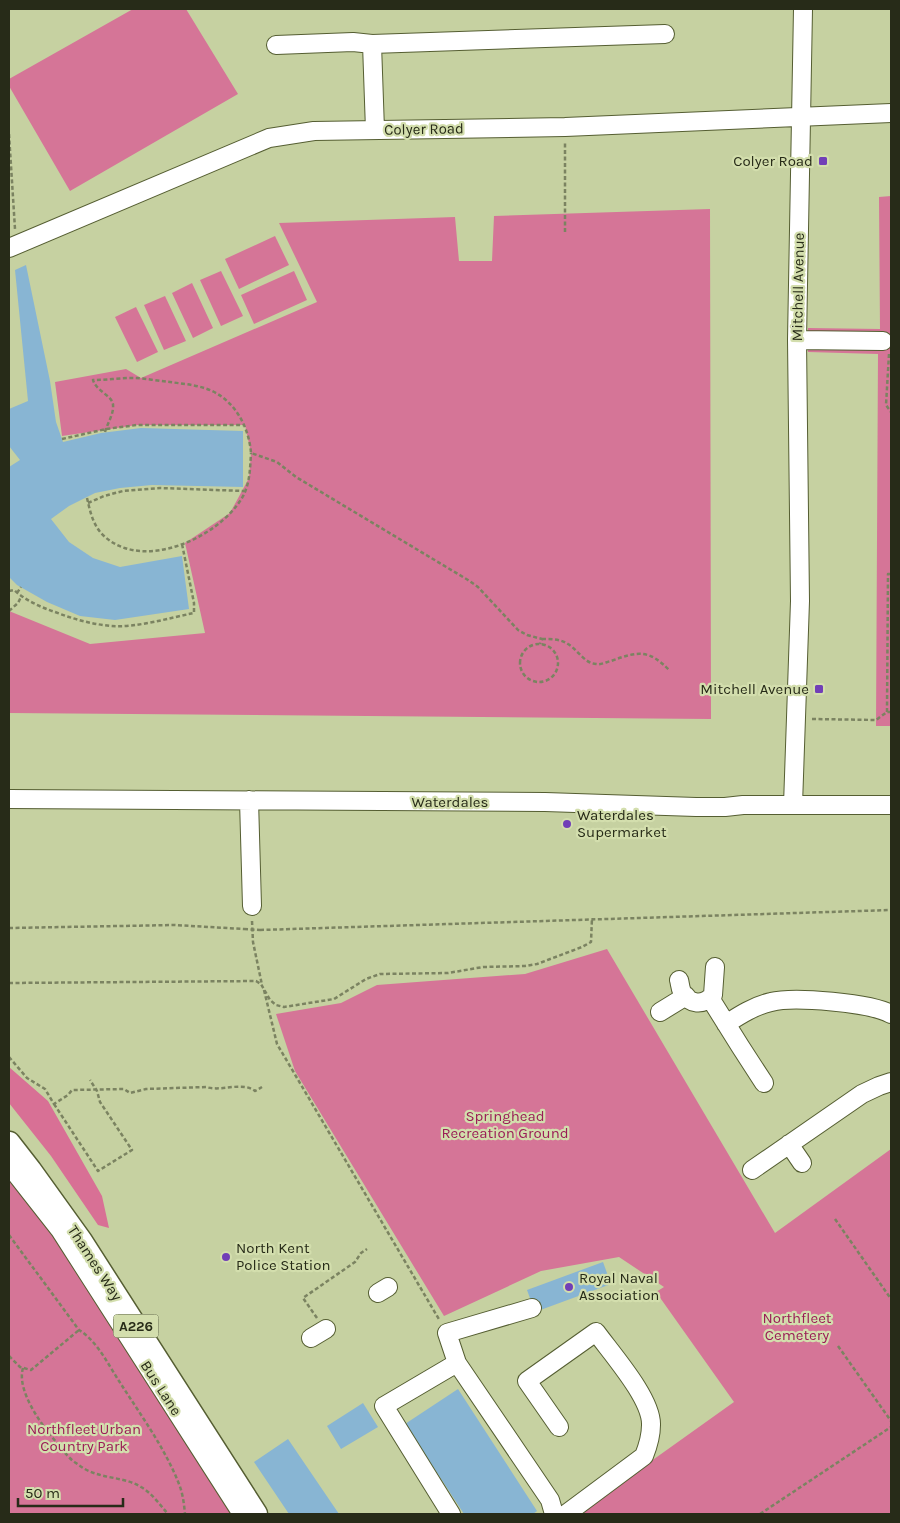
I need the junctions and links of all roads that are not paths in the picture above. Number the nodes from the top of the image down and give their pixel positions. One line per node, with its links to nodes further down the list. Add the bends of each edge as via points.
1 (803, 9): 6 (street, Mitchell Avenue)
2 (665, 34): 3 (street)
3 (372, 44): 4 (street); 7 (street)
4 (276, 45)
5 (891, 114): 6 (street, Colyer Road)
6 (801, 117): 7 (street, Colyer Road, via 565,127); 9 (street, Mitchell Avenue)
7 (375, 130): 8 (street, Colyer Road, via 314,131 268,138)
8 (9, 248)
9 (797, 340): 10 (street); 13 (street, Mitchell Avenue, via 800,600)
10 (883, 342)
11 (9, 799): 12 (street, Waterdales)
12 (249, 800): 13 (street, Waterdales, via 609,803 696,807); 15 (street)
13 (793, 805): 14 (street, Waterdales)
14 (891, 805)
15 (252, 906)
16 (715, 967): 19 (street)
17 (679, 980): 18 (street)
18 (686, 996): 19 (street, via 697,1004); 20 (street)
19 (710, 998): 22 (street)
20 (660, 1012)
21 (891, 1014): 22 (street, via 874,1008 793,999 757,1006)
22 (726, 1024): 24 (street)
23 (891, 1082): 26 (street, via 862,1094)
24 (764, 1083)
25 (9, 1143): 34 (main road, Thames Way / A226, via 81,1241)
26 (790, 1144): 27 (street); 29 (street)
27 (802, 1163)
28 (9, 1165): 33 (street, Bus Lane, via 60,1230)
29 (752, 1170)
30 (532, 1308): 31 (street, via 447,1333)
31 (457, 1362): 35 (street, via 384,1406); 36 (street, via 550,1500)
32 (559, 1426): 37 (street, via 527,1380 596,1332 641,1396 651,1424 649,1442 644,1456)
33 (242, 1514)
34 (256, 1514)
35 (451, 1514)
36 (554, 1514)
37 (566, 1514)

